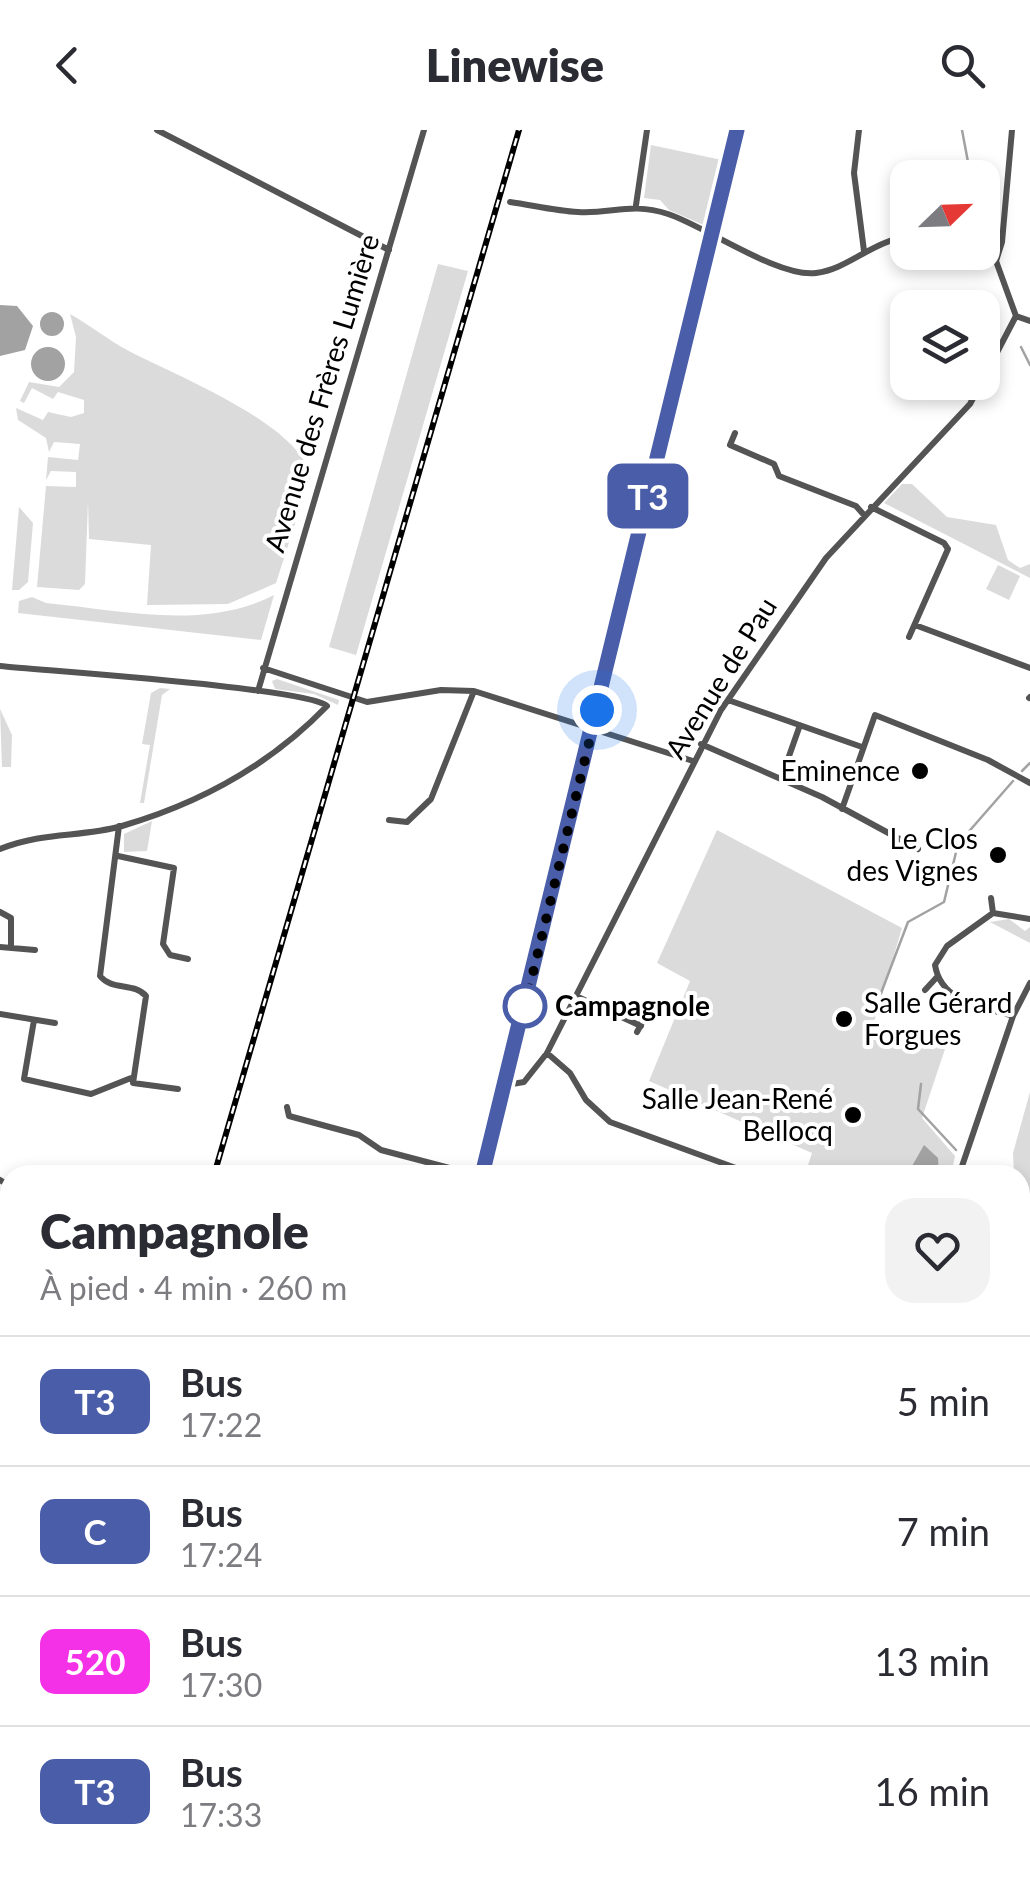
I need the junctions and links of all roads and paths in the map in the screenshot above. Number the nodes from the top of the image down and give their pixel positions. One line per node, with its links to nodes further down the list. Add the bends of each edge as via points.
1 (157, 130): 12 (street)
2 (424, 130): 12 (street, Avenue des Frères Lumière)
3 (647, 130): 8 (street)
4 (738, 130): 9 (main road)
5 (859, 130): 13 (street, via 854,173)
6 (1012, 130): 11 (street)
7 (510, 202): 8 (street, via 580,212)
8 (636, 205): 9 (street)
9 (711, 236): 13 (street, via 806,273); 30 (main road)
10 (890, 243): 13 (street)
11 (1000, 248)
12 (389, 250): 23 (street, Avenue des Frères Lumière)
13 (864, 251)
14 (999, 270): 15 (street)
15 (1016, 316): 16 (street); 18 (street, Avenue de Pau, via 970,404)
16 (1030, 320)
17 (734, 433): 19 (street, via 730,445 774,464 779,476)
18 (872, 507): 19 (street, Avenue de Pau); 20 (street, via 948,550)
19 (864, 515): 28 (street, Avenue de Pau, via 817,570)
20 (915, 625): 21 (street); 24 (street)
21 (908, 638)
22 (0, 666): 25 (street)
23 (263, 668): 25 (street); 26 (street, via 367,702); 27 (street, Avenue des Frères Lumière)
24 (1030, 668)
25 (246, 690): 27 (street)
26 (474, 691): 30 (street); 37 (street, via 431,799 407,822)
27 (258, 692): 38 (street, via 327,706 278,753 223,788)
28 (728, 700): 29 (street); 31 (street, Avenue de Pau)
29 (800, 725): 32 (street); 33 (street)
30 (593, 728): 34 (street); 61 (main road)
31 (701, 744): 34 (street, Avenue de Pau); 36 (street)
32 (862, 747): 35 (street, via 874,715); 36 (street)
33 (788, 759)
34 (693, 761): 53 (street, Avenue de Pau)
35 (1030, 783)
36 (842, 808): 39 (street)
37 (389, 820)
38 (120, 826): 40 (street, via 33,836); 41 (street)
39 (918, 848)
40 (0, 849)
41 (118, 856): 49 (street, via 174,868 164,944 170,955); 60 (street, via 99,970 109,985 146,996)
42 (990, 898): 44 (street)
43 (0, 912): 47 (street, via 10,918)
44 (993, 913): 45 (street); 50 (street, via 939,954)
45 (1030, 919)
46 (0, 947): 47 (street)
47 (11, 948): 48 (street)
48 (35, 950)
49 (188, 959)
50 (937, 977): 52 (street); 55 (street, via 966,1003)
51 (1030, 983): 55 (street)
52 (925, 990)
53 (578, 997): 58 (street); 59 (street, Avenue de Pau)
54 (0, 1014): 56 (street)
55 (1013, 1016): 67 (street)
56 (34, 1020): 57 (street); 60 (street, via 24,1079 91,1094)
57 (55, 1023)
58 (641, 1026)
59 (547, 1053): 61 (street, Avenue de Pau, via 524,1082); 66 (street, via 610,1122)
60 (131, 1078): 62 (street)
61 (506, 1085): 65 (main road)
62 (178, 1089)
63 (287, 1107): 64 (street, via 289,1116)
64 (440, 1165)
65 (482, 1165)
66 (728, 1165)
67 (961, 1165)
68 (852, 1877): 69 (street)
69 (878, 1877)

